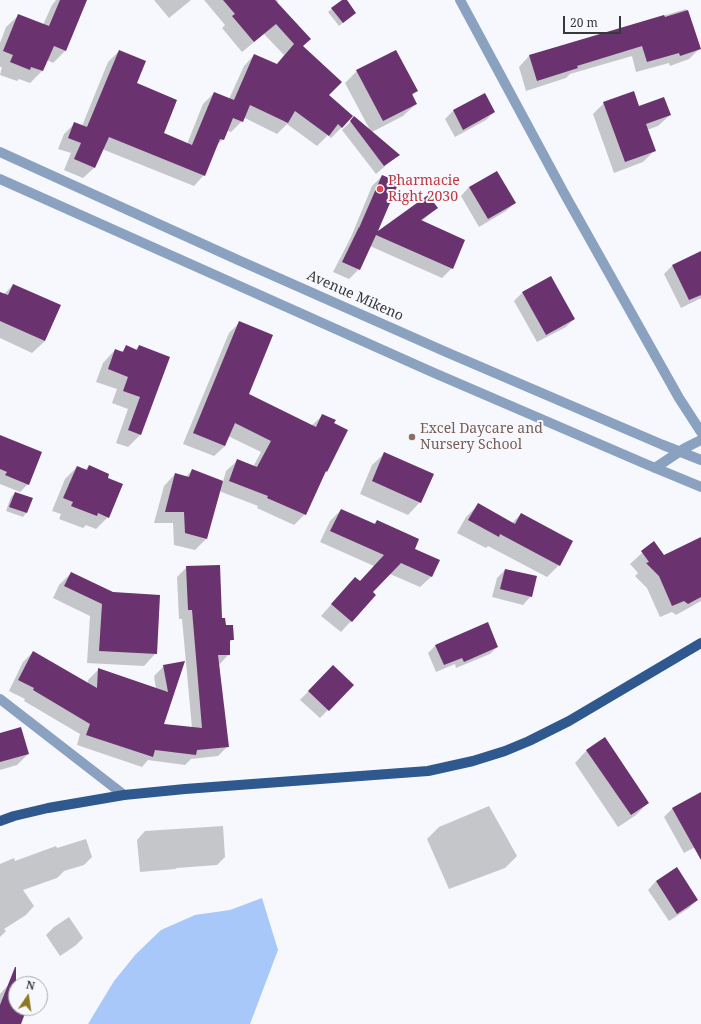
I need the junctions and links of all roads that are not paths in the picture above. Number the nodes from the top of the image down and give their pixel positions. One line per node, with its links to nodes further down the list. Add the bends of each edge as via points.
1 (460, 0): 4 (street, via 575,214 679,398)
2 (0, 152): 6 (street, Avenue Mikeno, via 439,349)
3 (0, 179): 8 (street, via 425,369)
4 (701, 432)
5 (701, 440): 6 (street)
6 (680, 451): 7 (street, Avenue Mikeno); 8 (street)
7 (701, 460)
8 (655, 468): 9 (street)
9 (701, 487)
10 (701, 643): 12 (main road, via 569,721 505,751 473,760 428,771)
11 (0, 699): 12 (street)
12 (124, 795): 13 (main road, via 48,808)
13 (0, 822)

